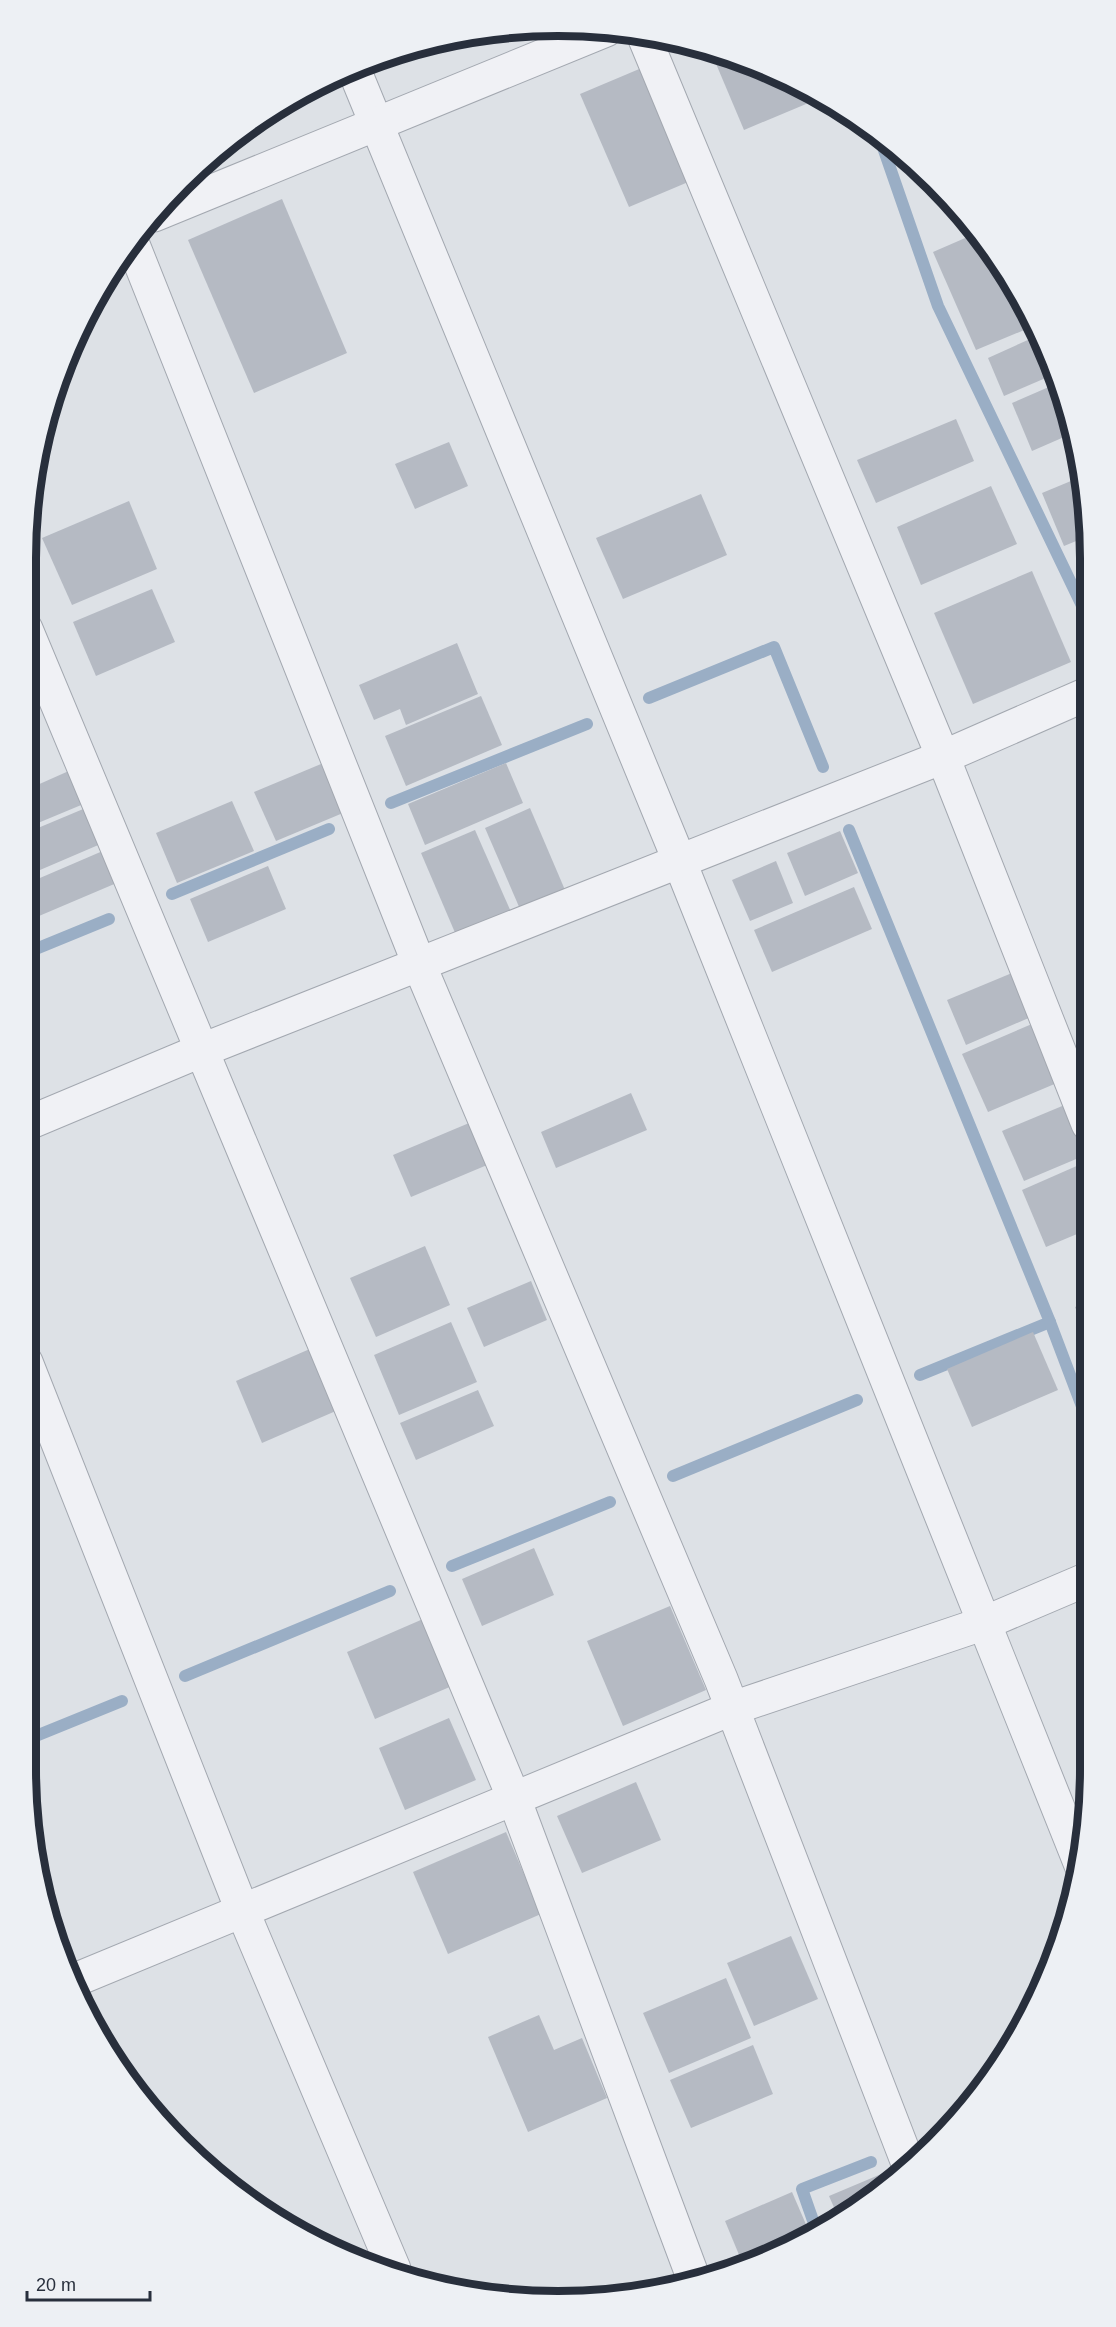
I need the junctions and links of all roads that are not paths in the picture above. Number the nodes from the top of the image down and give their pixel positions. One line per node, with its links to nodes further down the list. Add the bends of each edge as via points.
1 (589, 37): 4 (street)
2 (647, 44): 9 (street)
3 (356, 77): 4 (street)
4 (375, 123): 5 (street); 10 (street)
5 (172, 208)
6 (136, 252): 11 (street)
7 (36, 653): 12 (street)
8 (1080, 697): 9 (street)
9 (943, 757): 10 (street); 13 (street)
10 (679, 860): 11 (street); 17 (street)
11 (419, 964): 12 (street); 18 (street)
12 (200, 1051): 14 (street); 19 (street)
13 (1080, 1104)
14 (36, 1120)
15 (36, 1387): 21 (street)
16 (1080, 1582): 17 (street)
17 (982, 1624): 18 (street); 20 (street)
18 (733, 1708): 19 (street); 23 (street)
19 (514, 1801): 21 (street); 25 (street)
20 (1074, 1848)
21 (242, 1910): 22 (street); 24 (street)
22 (80, 1978)
23 (906, 2158)
24 (392, 2264)
25 (692, 2273)

